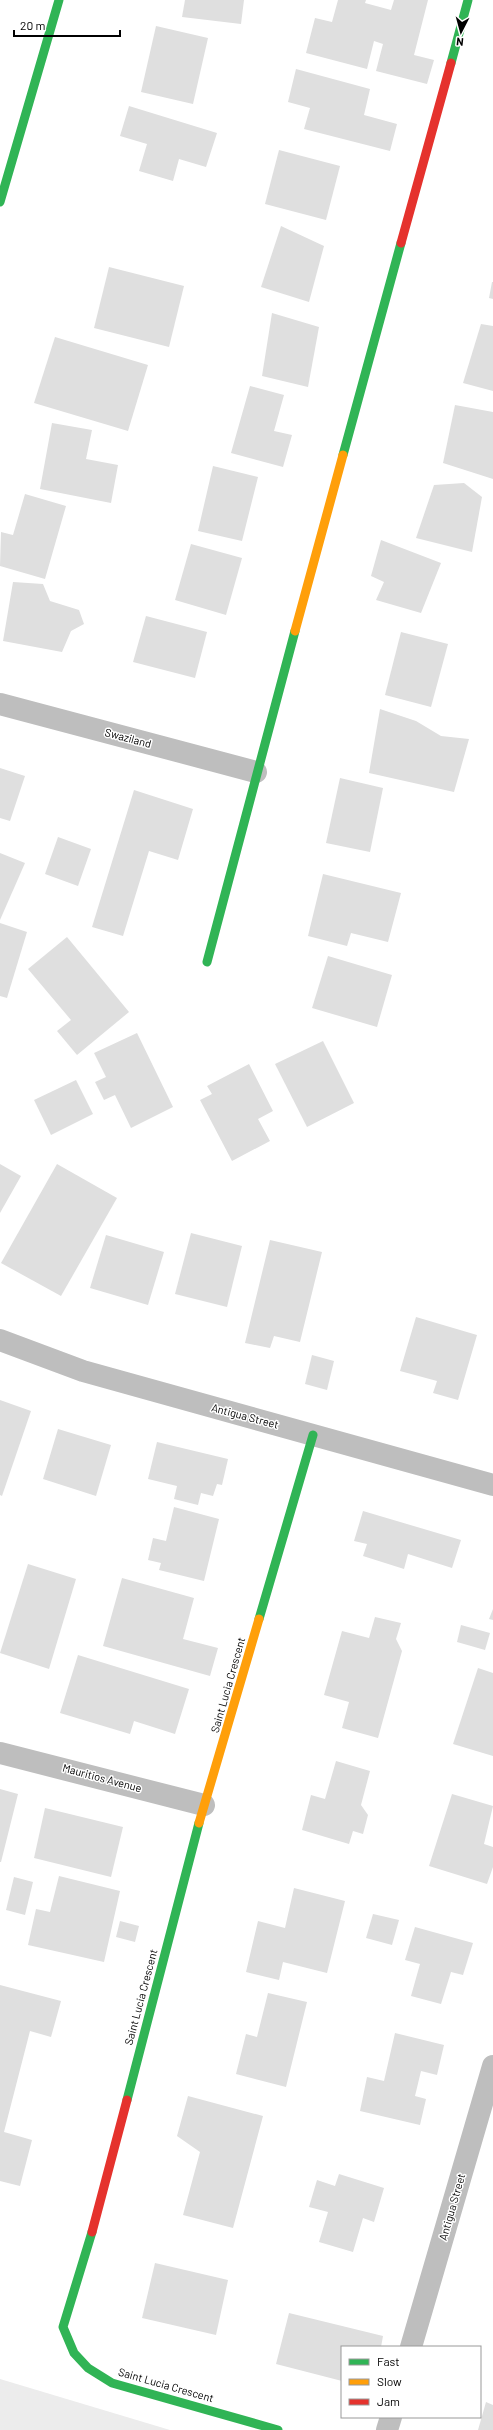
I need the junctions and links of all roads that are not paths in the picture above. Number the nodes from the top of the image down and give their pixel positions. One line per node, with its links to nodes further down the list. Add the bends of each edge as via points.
1 (59, 0): 3 (street)
2 (468, 0): 5 (street)
3 (0, 202)
4 (0, 704): 5 (street, Swaziland)
5 (256, 772): 6 (street)
6 (207, 962)
7 (0, 1340): 8 (street, Antigua Street, via 83,1371)
8 (313, 1435): 9 (street, Antigua Street); 11 (street, Saint Lucia Crescent)
9 (493, 1485)
10 (0, 1753): 11 (street, Mauritios Avenue)
11 (204, 1806): 15 (street, Saint Lucia Crescent, via 97,2214 63,2327 74,2353 88,2368 112,2383)
12 (493, 2066): 13 (street, Antigua Street)
13 (411, 2346)
14 (391, 2418): 16 (street)
15 (278, 2430)
16 (387, 2430)

